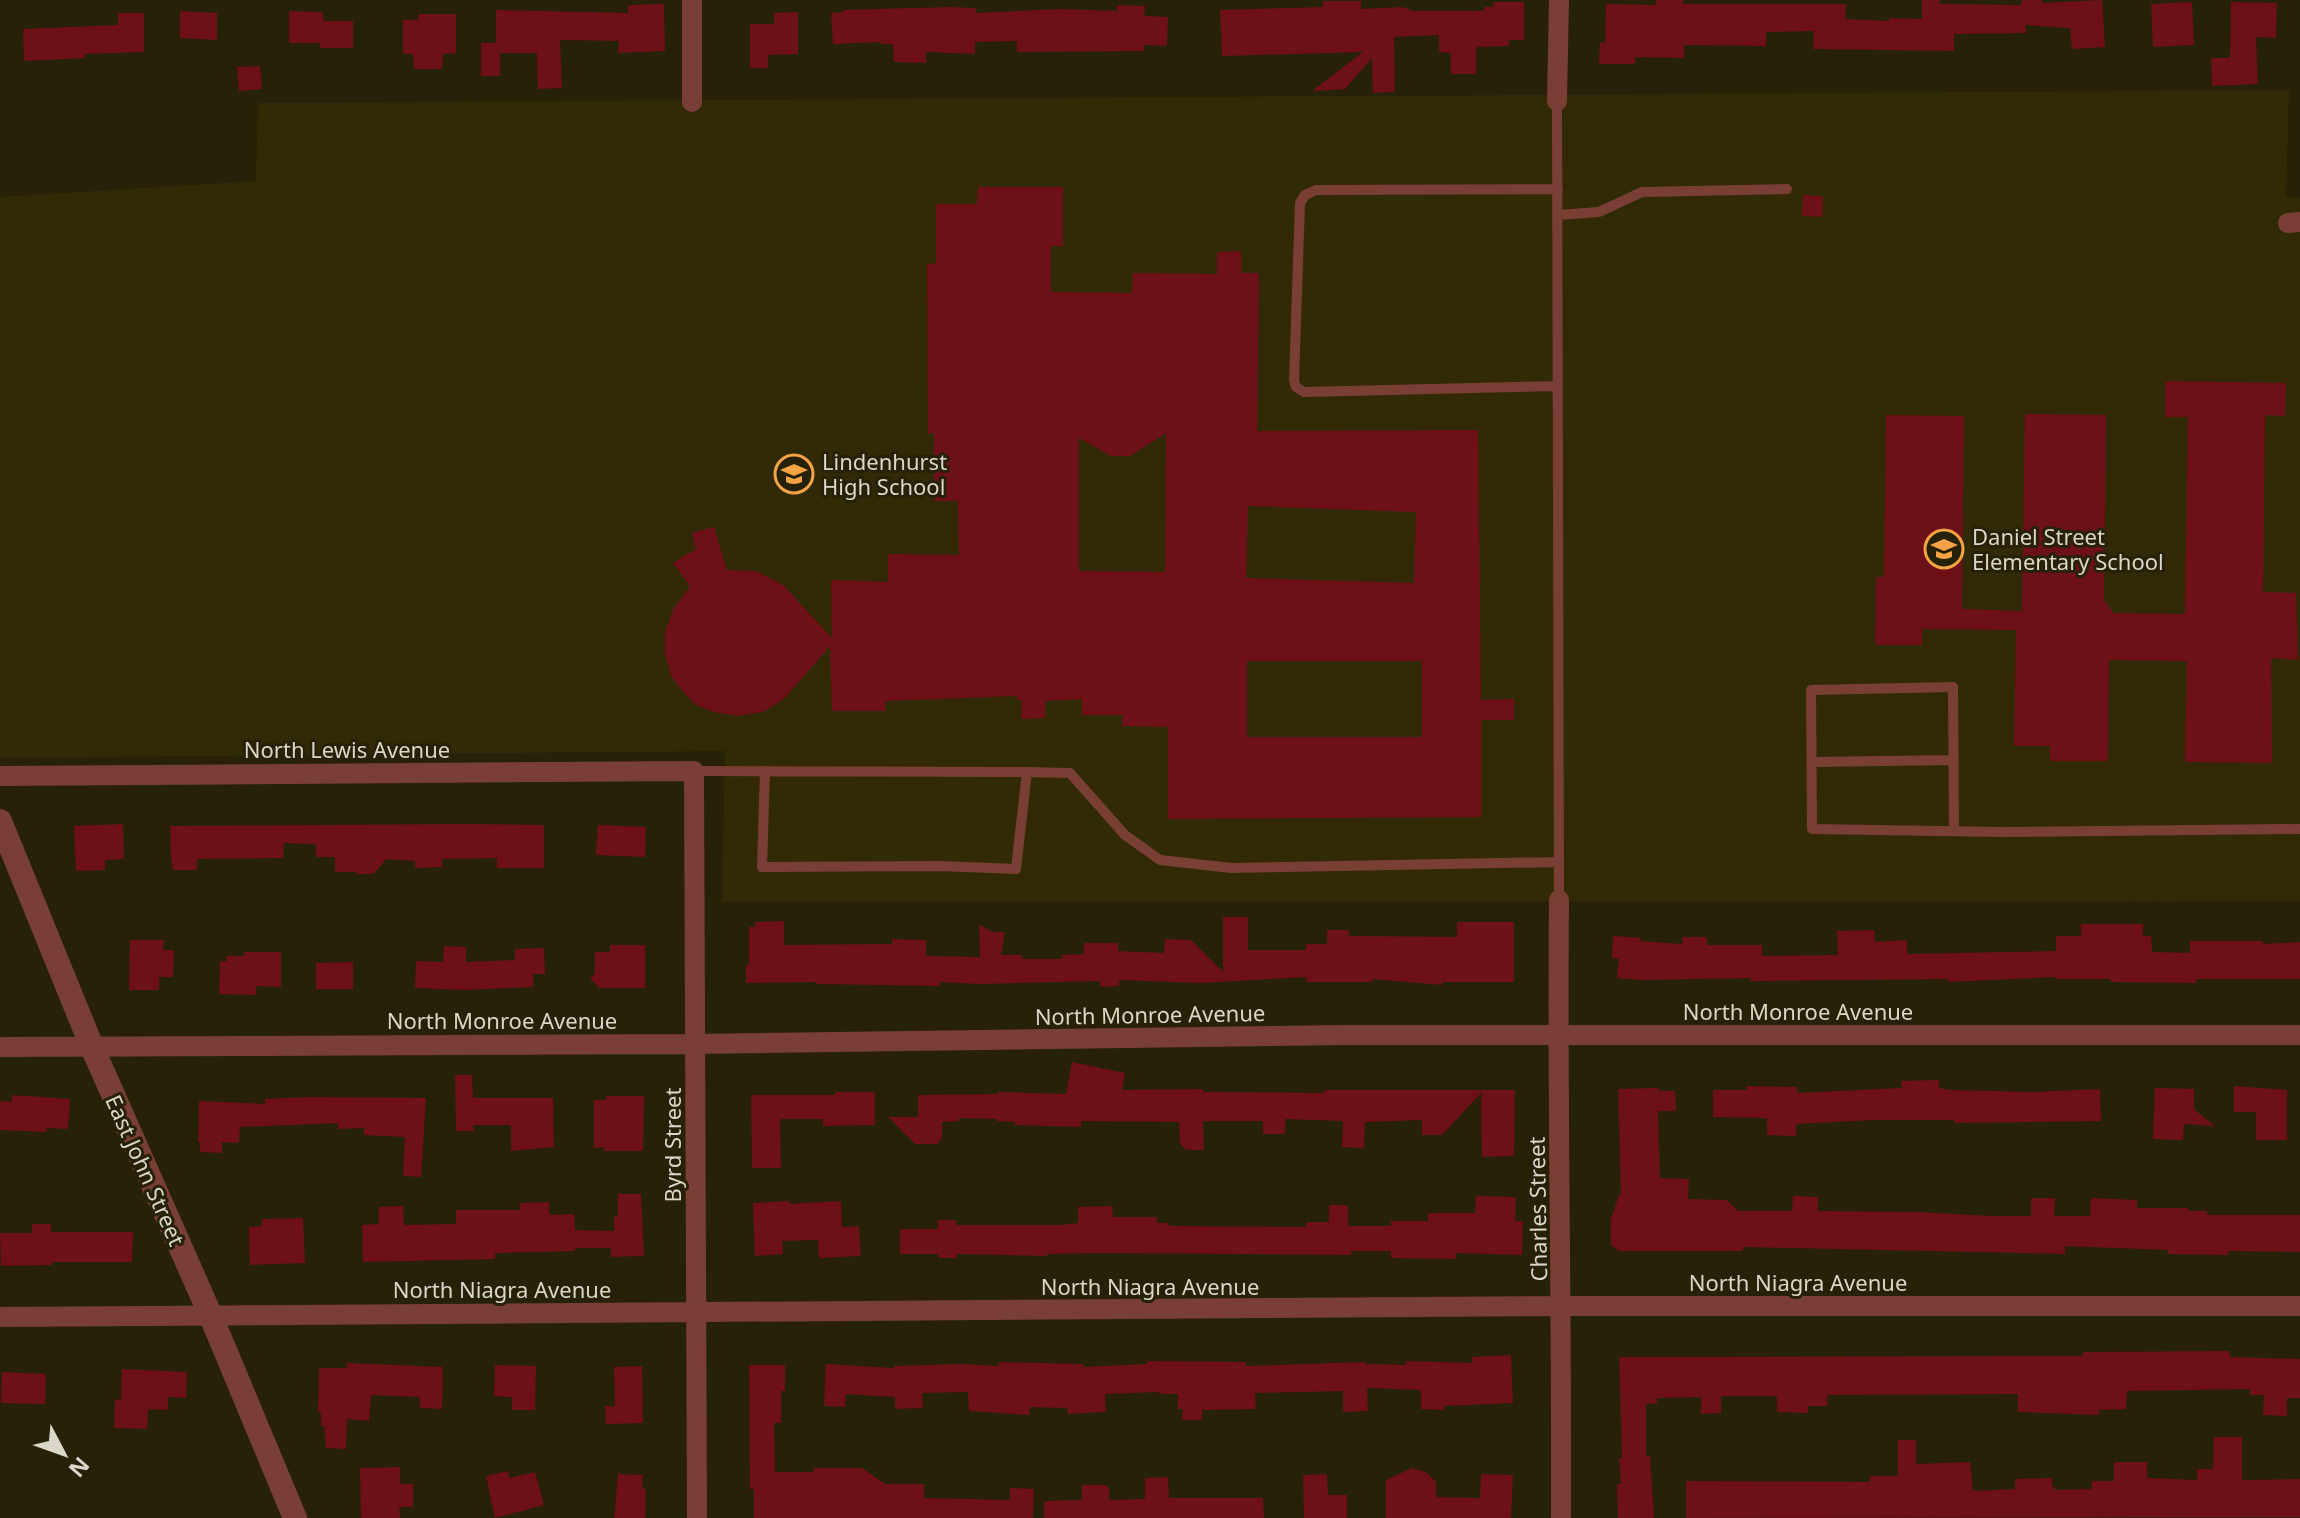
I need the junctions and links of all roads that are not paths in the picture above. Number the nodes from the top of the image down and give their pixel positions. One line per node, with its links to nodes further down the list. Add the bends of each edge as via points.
1 (692, 0): 4 (street)
2 (1559, 0): 3 (street)
3 (1557, 101): 5 (lane)
4 (692, 102)
5 (1558, 189): 7 (lane); 8 (lane, via 1316,190 1305,195 1300,203 1294,380 1304,392)
6 (1787, 189): 7 (lane, via 1642,192 1599,212)
7 (1557, 215): 8 (lane)
8 (1558, 386): 18 (lane)
9 (1954, 760): 10 (lane); 10 (lane, via 1953,687 1811,690); 17 (lane)
10 (1812, 762): 17 (lane, via 1812,829)
11 (694, 771): 12 (lane); 14 (street, North Lewis Avenue); 22 (street, Byrd Street)
12 (765, 771): 13 (lane); 13 (lane, via 762,867 1016,869)
13 (1027, 772): 18 (lane, via 1070,773 1125,835 1160,860 1231,868)
14 (0, 776)
15 (0, 821): 24 (street, East John Street)
16 (2300, 829): 17 (lane)
17 (1954, 831)
18 (1559, 862): 19 (lane)
19 (1559, 900): 20 (street, Charles Street)
20 (1558, 1035): 21 (street, North Monroe Avenue); 22 (street, North Monroe Avenue); 25 (street, Charles Street)
21 (2300, 1035)
22 (695, 1044): 24 (street, North Monroe Avenue); 27 (street, Byrd Street)
23 (0, 1047): 24 (street, North Monroe Avenue)
24 (92, 1047): 28 (street, East John Street)
25 (1562, 1306): 26 (street, North Niagra Avenue); 27 (street, North Niagra Avenue); 32 (street, Charles Street)
26 (2300, 1306)
27 (697, 1312): 28 (street, North Niagra Avenue); 31 (street, Byrd Street)
28 (210, 1314): 29 (street, North Niagra Avenue); 30 (street, East John Street)
29 (0, 1317)
30 (295, 1518)
31 (697, 1518)
32 (1561, 1518)

